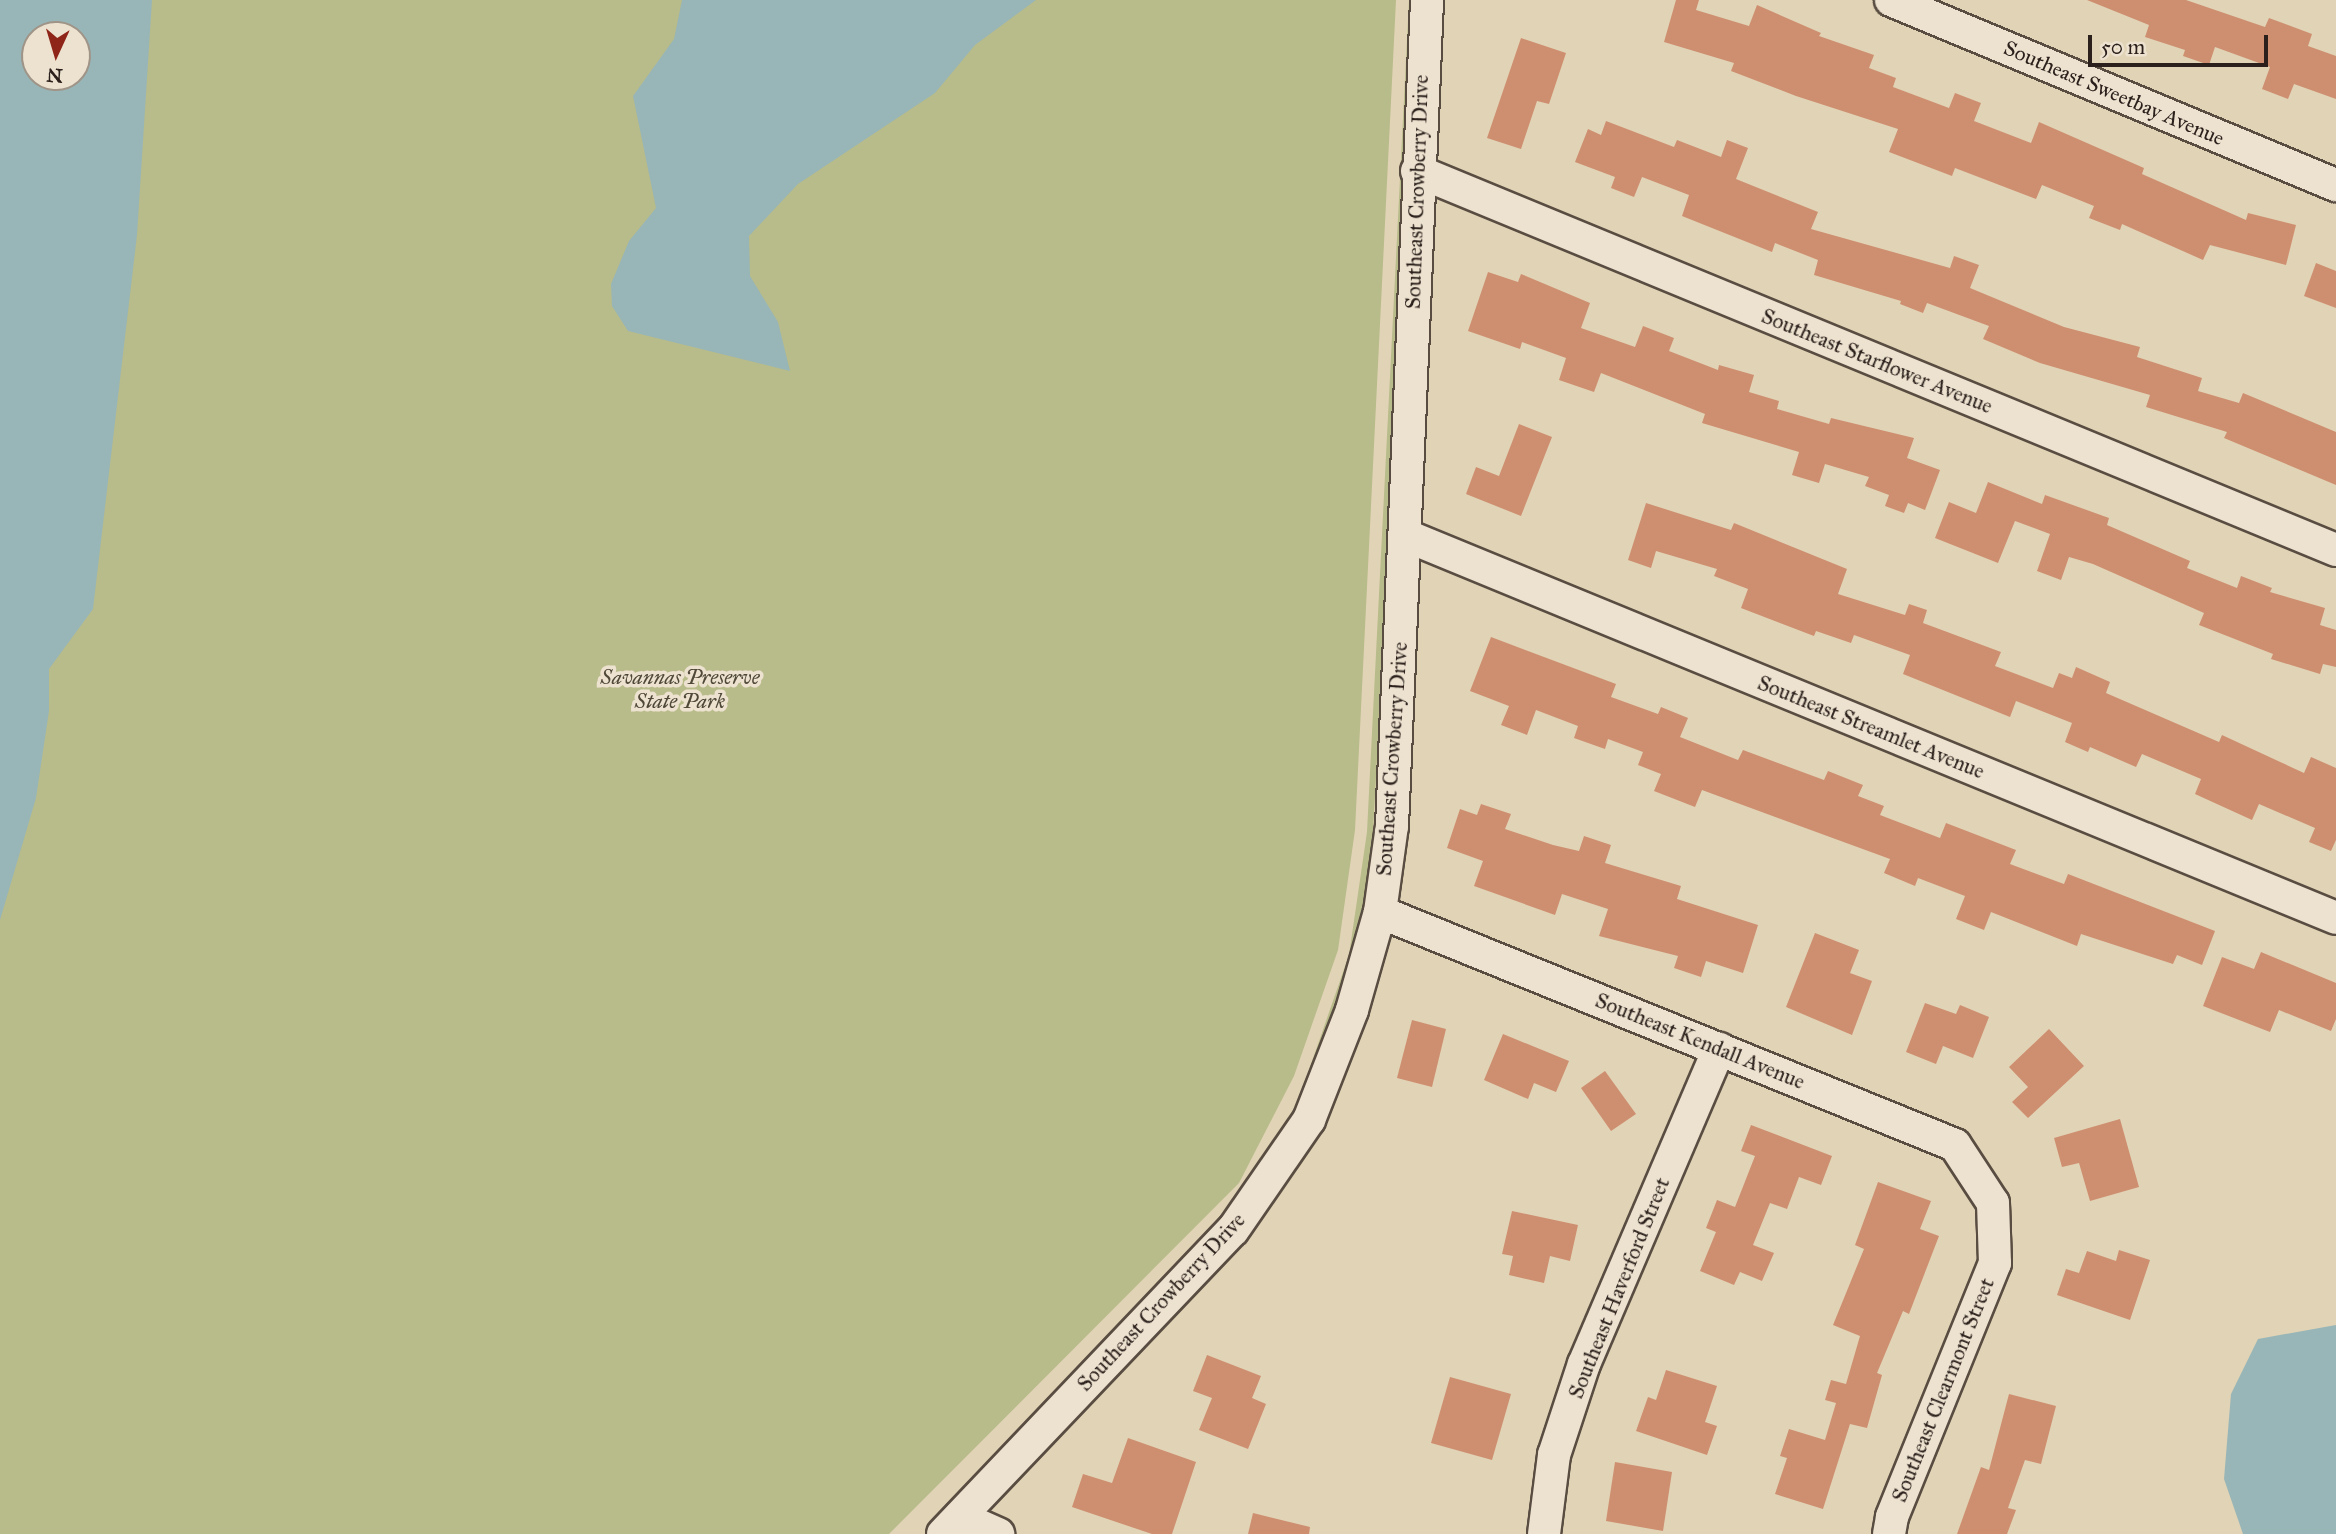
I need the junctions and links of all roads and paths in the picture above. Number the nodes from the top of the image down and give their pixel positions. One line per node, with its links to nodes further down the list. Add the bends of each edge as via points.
1 (1427, 0): 3 (street, Southeast Crowberry Drive)
2 (1891, 0): 4 (street, Southeast Sweetbay Avenue)
3 (1418, 171): 5 (street, Southeast Crowberry Drive); 6 (street, Southeast Starflower Avenue)
4 (2336, 185)
5 (1407, 536): 7 (street, Southeast Crowberry Drive, via 1392,826); 8 (street, Southeast Streamlet Avenue)
6 (2336, 550)
7 (1380, 912): 9 (street, Southeast Kendall Avenue); 11 (street, Southeast Crowberry Drive, via 1352,1010 1309,1120 1233,1230)
8 (2336, 918)
9 (1719, 1049): 10 (street, Southeast Kendall Avenue, via 1955,1146); 13 (street, Southeast Haverford Street, via 1584,1364 1554,1455)
10 (1993, 1203): 14 (street, Southeast Clearmont Street, via 1994,1264)
11 (951, 1526): 12 (street)
12 (998, 1534)
13 (1544, 1534)
14 (1889, 1534)

